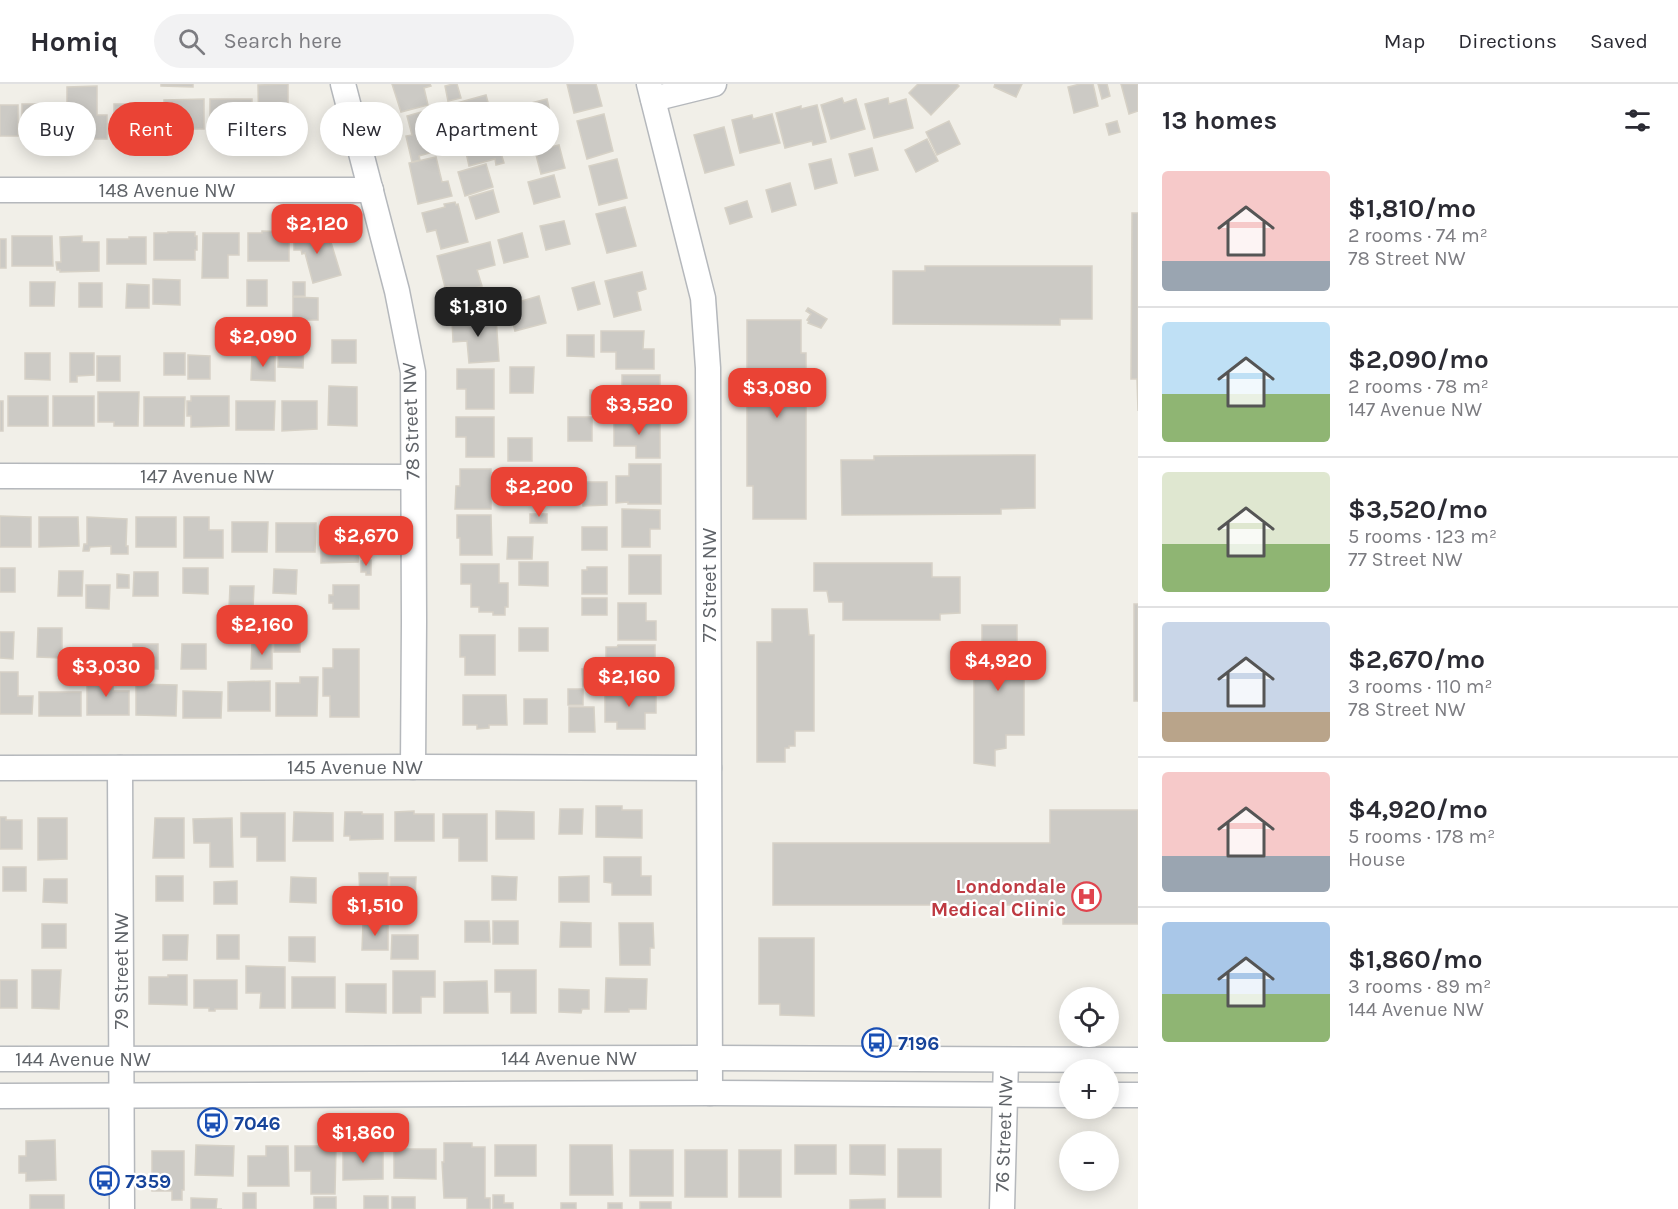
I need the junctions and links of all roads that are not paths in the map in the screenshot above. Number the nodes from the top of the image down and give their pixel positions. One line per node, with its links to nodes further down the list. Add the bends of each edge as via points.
1 (343, 84): 5 (street, 78 Street NW)
2 (714, 84): 3 (street)
3 (651, 92): 11 (street, 77 Street NW, via 703,298 708,379)
4 (0, 190): 5 (street, 148 Avenue NW)
5 (371, 190): 7 (street, 78 Street NW, via 413,372)
6 (0, 476): 7 (street, 147 Avenue NW)
7 (413, 477): 8 (street, 78 Street NW)
8 (413, 766): 10 (street, 145 Avenue NW); 11 (street, 145 Avenue NW)
9 (0, 768): 10 (street, 145 Avenue NW)
10 (120, 768): 14 (street, 79 Street NW)
11 (709, 768): 12 (street, 77 Street NW)
12 (710, 1058): 14 (street, 144 Avenue NW); 15 (street, 144 Avenue NW); 17 (street, 77 Street NW)
13 (0, 1059): 14 (street, 144 Avenue NW)
14 (121, 1059): 22 (street, 79 Street NW)
15 (1006, 1060): 16 (street, 144 Avenue NW); 23 (street, 76 Street NW)
16 (1138, 1060)
17 (710, 1093): 22 (street, 144 Avenue NW); 23 (street, 144 Avenue NW)
18 (1059, 1095): 23 (street, 144 Avenue NW)
19 (1119, 1095): 20 (street)
20 (1138, 1095)
21 (0, 1096): 22 (street, 144 Avenue NW)
22 (122, 1096): 24 (street, 79 Street NW)
23 (1005, 1096): 25 (street, 76 Street NW)
24 (122, 1209)
25 (1002, 1209)

